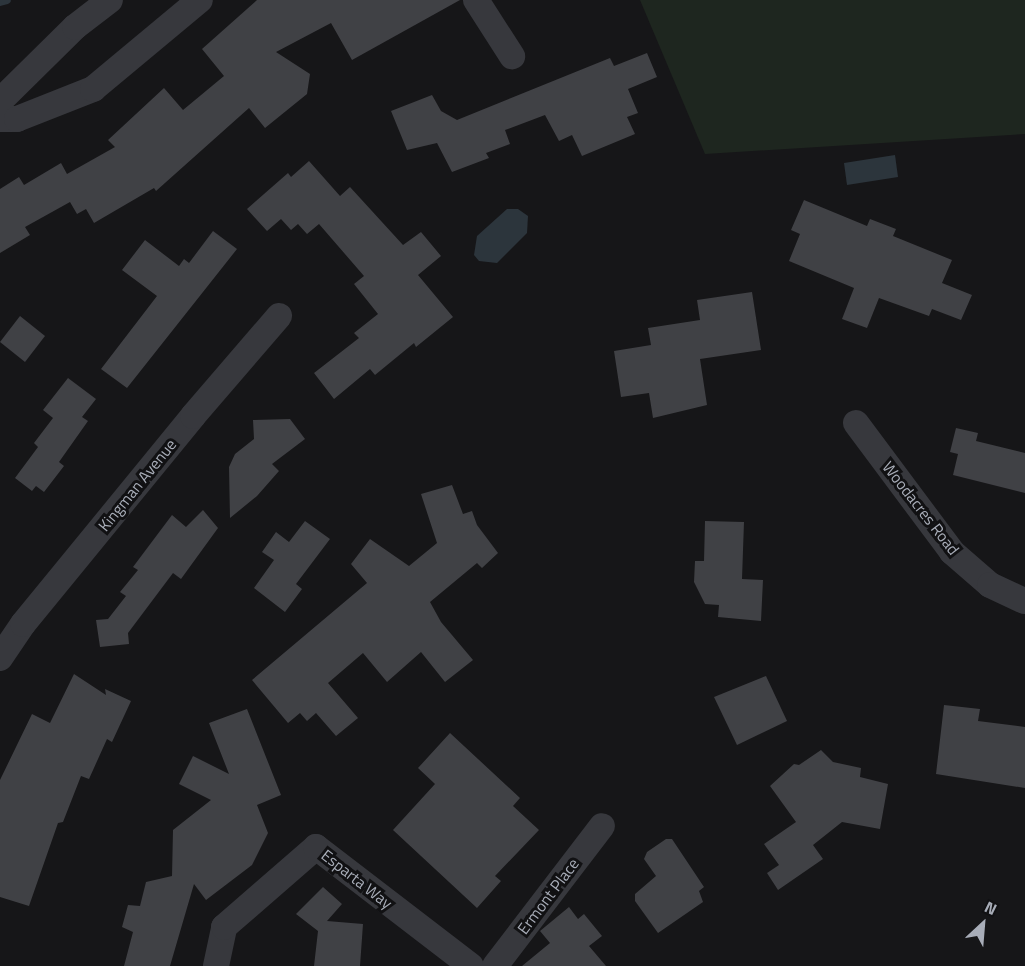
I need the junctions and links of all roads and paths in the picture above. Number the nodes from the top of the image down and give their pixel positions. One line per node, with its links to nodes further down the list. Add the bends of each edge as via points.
1 (110, 0): 5 (street, via 75,27)
2 (200, 0): 6 (street, via 93,89 17,118)
3 (476, 0): 4 (street)
4 (512, 56)
5 (0, 101)
6 (0, 119)
7 (279, 316): 10 (street, Kingman Avenue, via 22,624)
8 (856, 423): 9 (street, Woodacres Road, via 952,552 990,585)
9 (1025, 602)
10 (0, 658)
11 (602, 825): 14 (street, Ermont Place)
12 (216, 966): 13 (street, Esparta Way, via 224,927 316,847)
13 (471, 966)
14 (495, 966)

